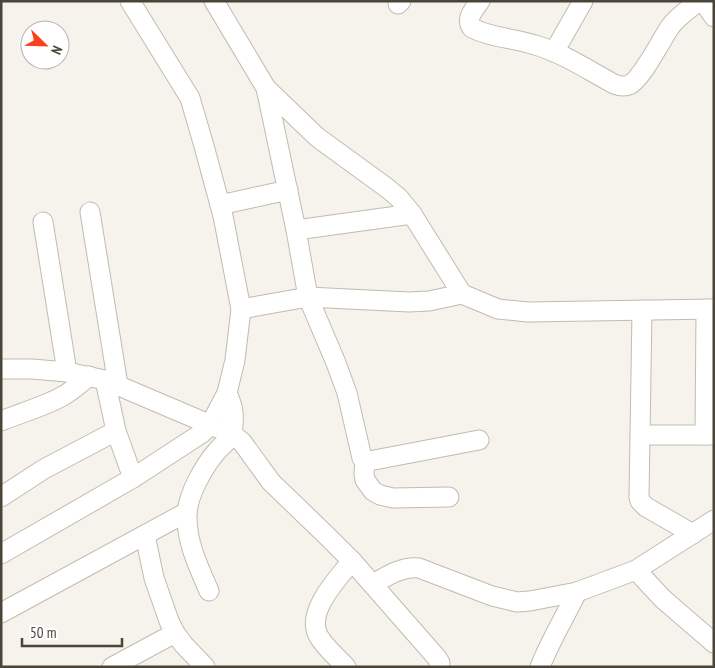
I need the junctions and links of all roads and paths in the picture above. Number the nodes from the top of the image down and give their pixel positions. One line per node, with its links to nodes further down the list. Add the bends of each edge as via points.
1 (130, 1): 11 (street, via 190,98)
2 (214, 1): 9 (street)
3 (480, 1): 8 (street, via 468,21 472,28)
4 (582, 1): 8 (street)
5 (699, 1): 8 (street, via 671,26 634,82 627,86 614,84)
6 (703, 1): 7 (street)
7 (714, 17)
8 (554, 52)
9 (266, 88): 10 (street); 13 (street, via 318,138 387,188)
10 (288, 190): 11 (street); 15 (street)
11 (220, 205): 18 (street)
12 (90, 212): 23 (street)
13 (412, 214): 15 (street); 16 (street)
14 (43, 222): 22 (street)
15 (296, 230): 17 (street)
16 (462, 294): 17 (street, via 409,302); 20 (street, via 498,310)
17 (308, 297): 18 (street); 32 (street, via 347,392)
18 (241, 309): 24 (street)
19 (710, 309): 20 (street); 30 (street)
20 (642, 310): 29 (street)
21 (1, 368): 22 (street)
22 (67, 372): 23 (street)
23 (104, 380): 25 (street, via 76,387 62,397); 26 (street); 27 (street)
24 (227, 393): 26 (street); 28 (street, via 234,415)
25 (1, 420)
26 (210, 425): 28 (street); 33 (street)
27 (116, 431): 33 (street); 34 (street, via 44,469)
28 (232, 434): 36 (street, via 201,476 190,496); 41 (street, via 242,442 271,482)
29 (640, 435): 30 (street); 38 (street, via 640,501)
30 (710, 435)
31 (479, 440): 32 (street)
32 (365, 461): 35 (street, via 365,480 380,495 394,498)
33 (133, 478): 40 (street)
34 (1, 497)
35 (449, 497)
36 (187, 512): 39 (street); 44 (street, via 190,541)
37 (714, 520): 38 (street)
38 (693, 534): 42 (street)
39 (146, 535): 46 (street); 47 (street, via 154,578)
40 (1, 554)
41 (352, 561): 43 (street); 51 (street, via 321,604 315,627 324,643)
42 (636, 570): 45 (street); 48 (street, via 662,598)
43 (373, 584): 45 (street, via 412,567 517,602); 52 (street, via 438,658)
44 (209, 591)
45 (577, 592): 53 (street)
46 (1, 613)
47 (175, 633): 49 (street); 50 (street)
48 (714, 643)
49 (112, 667)
50 (205, 667)
51 (346, 667)
52 (439, 667)
53 (540, 667)

